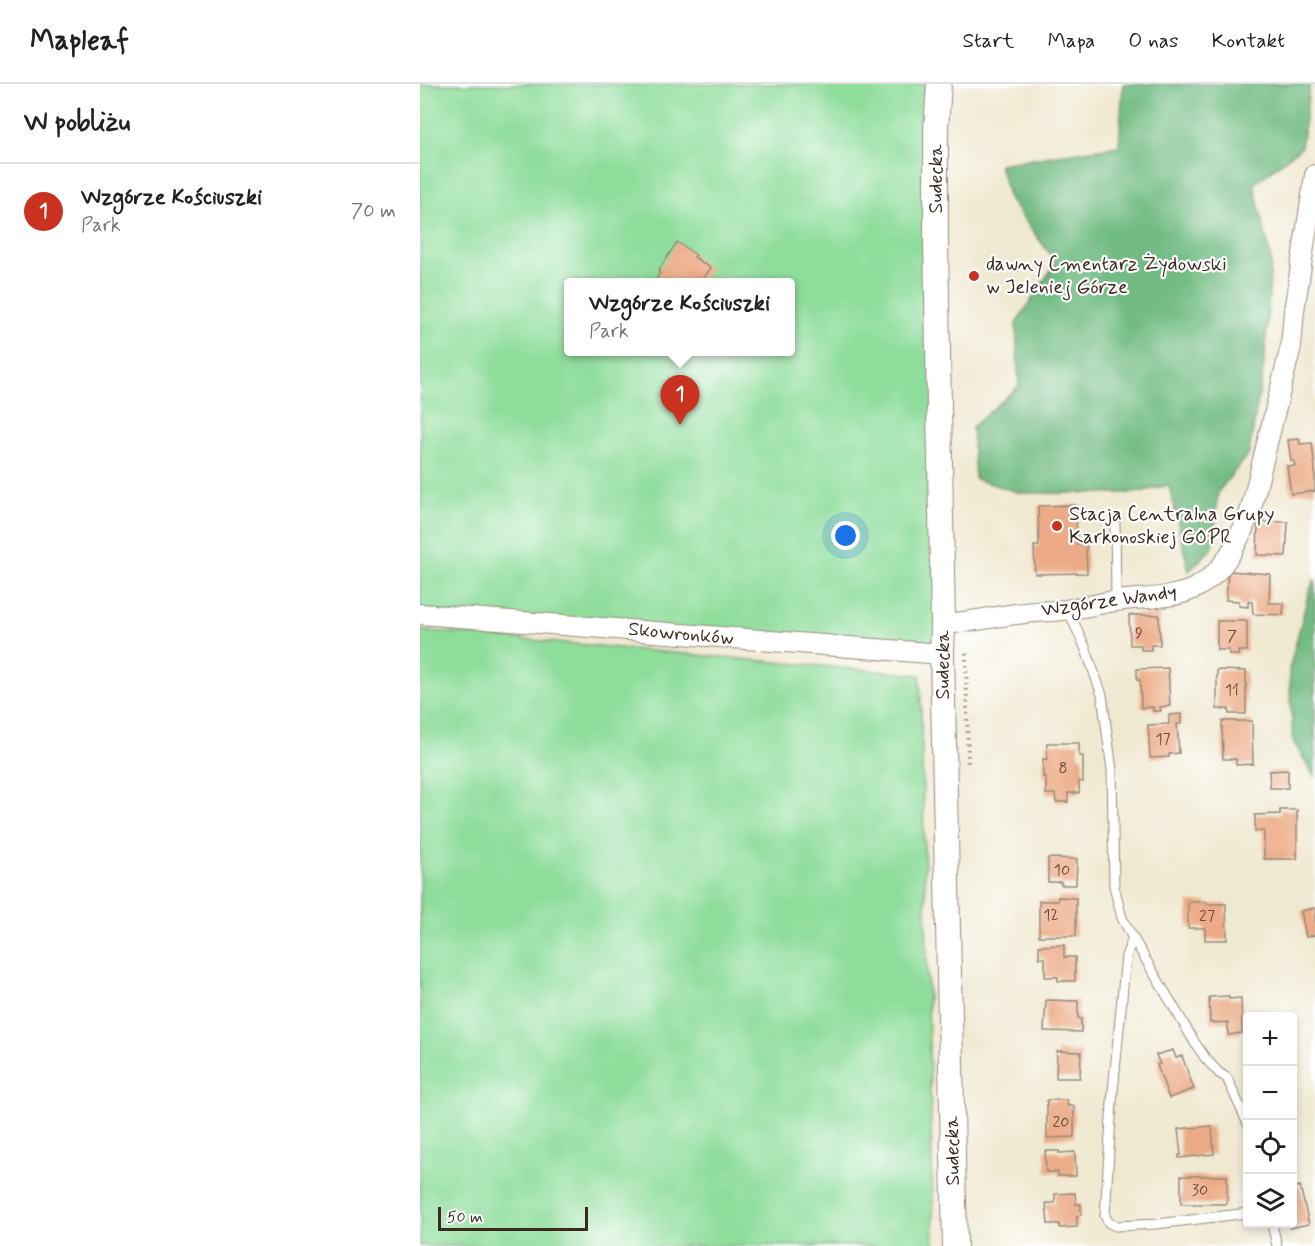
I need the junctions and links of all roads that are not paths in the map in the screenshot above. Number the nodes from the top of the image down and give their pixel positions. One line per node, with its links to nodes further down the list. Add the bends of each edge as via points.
1 (939, 84): 8 (street, Sudecka, via 936,243)
2 (1315, 175): 3 (street, Wzgórze Wandy)
3 (1312, 211): 5 (street, Wzgórze Wandy, via 1291,346 1243,530 1216,574 1197,587 1171,596)
4 (1115, 522): 5 (lane)
5 (1116, 601): 6 (street, Wzgórze Wandy)
6 (1068, 610): 8 (street, Wzgórze Wandy); 10 (lane, via 1102,695 1112,770 1114,886 1122,918)
7 (420, 614): 9 (street, Skowronków)
8 (943, 624): 9 (street, Sudecka)
9 (942, 654): 14 (street, Sudecka)
10 (1133, 938): 11 (lane, via 1195,1043 1227,1078); 12 (lane, via 1126,956 1105,1216 1116,1226)
11 (1246, 1120)
12 (1243, 1214)
13 (1273, 1228): 15 (lane)
14 (955, 1246)
15 (1277, 1246)

